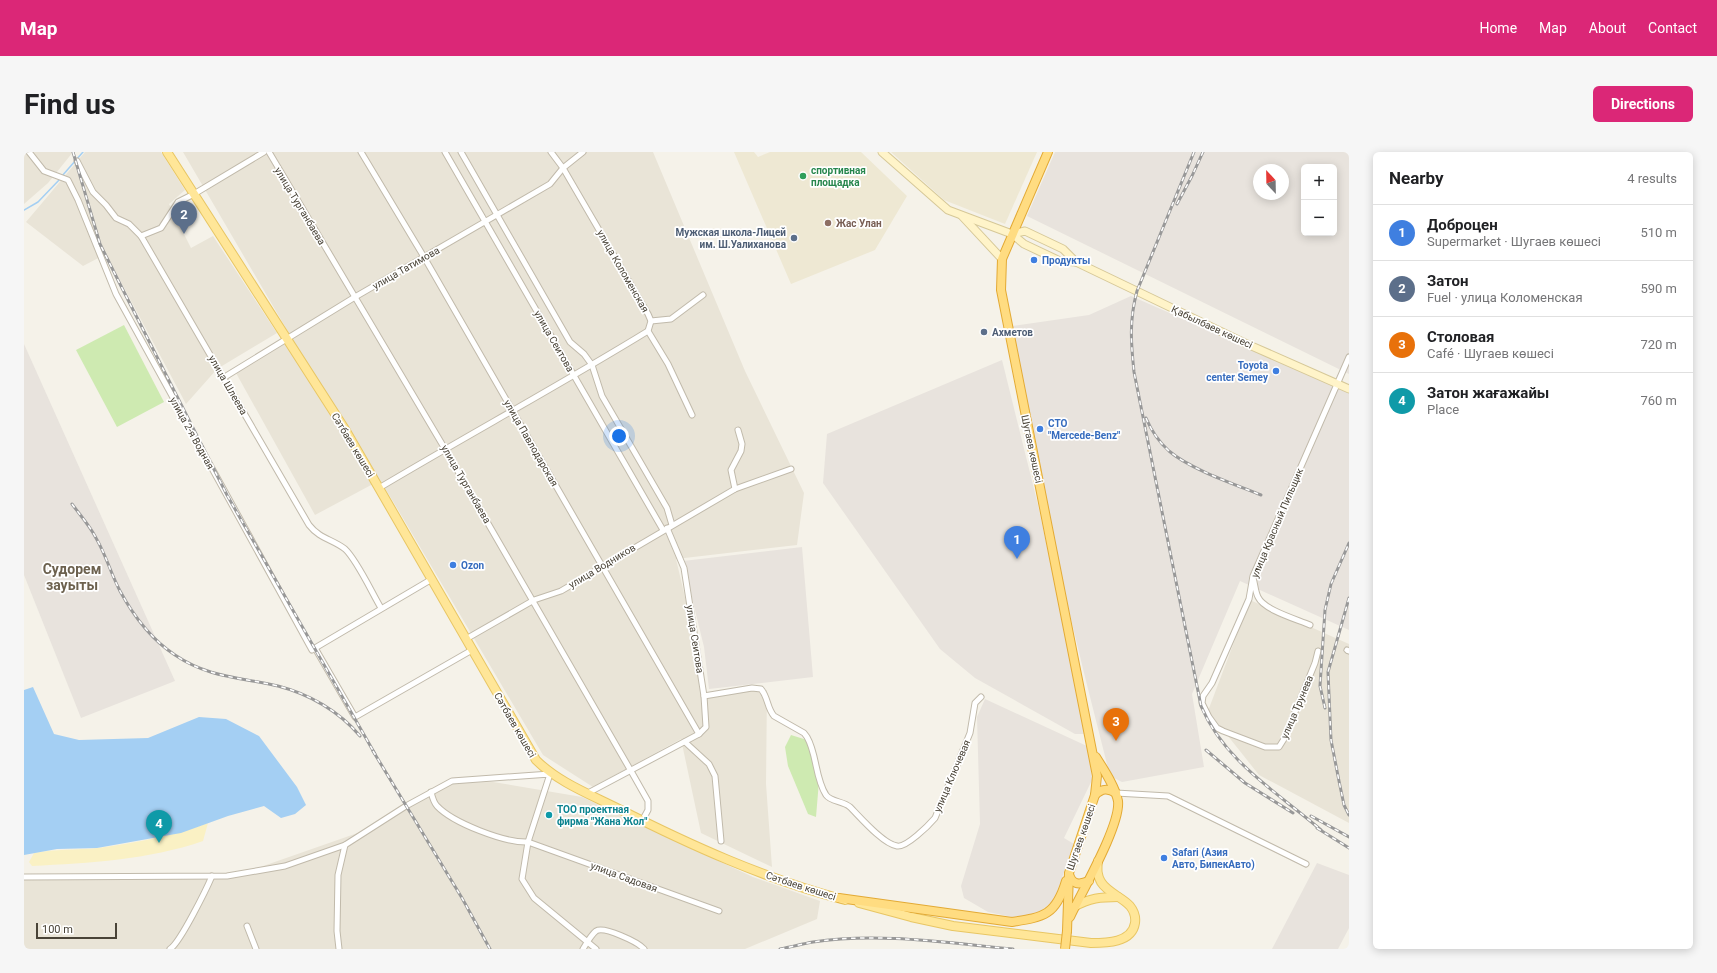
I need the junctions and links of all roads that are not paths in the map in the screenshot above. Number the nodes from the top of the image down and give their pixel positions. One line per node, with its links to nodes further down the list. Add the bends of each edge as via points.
1 (29, 152): 49 (street, улица 2-я Водная, via 44,171 68,180 116,294 312,650)
2 (167, 152): 14 (main road, Сәтбаев көшесі)
3 (264, 152): 14 (street)
4 (268, 152): 24 (street, улица Турганбаева)
5 (361, 152): 20 (street, улица Павлодарская)
6 (445, 152): 17 (street, улица Сеитова)
7 (461, 152): 15 (street, улица Сеитова)
8 (551, 152): 13 (street, улица Коломенская)
9 (584, 152): 13 (street, улица Татимова)
10 (882, 152): 16 (main road, Қабылбаев көшесі, via 948,210)
11 (1048, 152): 18 (highway, Шугаев көшесі)
12 (77, 161): 19 (street, улица Шлеева, via 93,192 116,218 129,224)
13 (563, 168): 15 (street, улица Татимова, via 550,184); 25 (street, улица Коломенская)
14 (194, 194): 19 (street, via 178,202 161,228); 27 (main road, Сәтбаев көшесі)
15 (497, 215): 17 (street, улица Татимова); 29 (street, улица Сеитова, via 570,342)
16 (961, 215): 18 (main road, Қабылбаев көшесі); 21 (main road)
17 (485, 222): 20 (street, улица Татимова); 30 (street, улица Сеитова)
18 (1012, 234): 21 (highway, Шугаев көшесі); 22 (main road, Қабылбаев көшесі, via 1024,244 1060,260); 22 (main road, Қабылбаев көшесі, via 1024,231 1063,249)
19 (141, 236): 31 (street, улица Шлеева)
20 (424, 258): 24 (street, улица Татимова); 34 (street, улица Павлодарская)
21 (1002, 259): 57 (highway, Шугаев көшесі, via 1003,306)
22 (1076, 262): 32 (main road, Қабылбаев көшесі)
23 (702, 295): 25 (street, via 671,319)
24 (355, 298): 27 (street, улица Татимова); 37 (street, улица Турганбаева)
25 (651, 321): 26 (street, улица Коломенская)
26 (648, 331): 29 (street); 35 (street, via 668,364)
27 (286, 339): 31 (street, улица Татимова); 39 (main road, Сәтбаев көшесі, via 346,431)
28 (1349, 358): 32 (street, улица Красный Пильщик)
29 (592, 365): 30 (street); 41 (street, улица Сеитова, via 602,396 667,508)
30 (574, 375): 34 (street); 41 (street, улица Сеитова)
31 (224, 378): 46 (street, улица Шлеева, via 309,525 321,537 345,549)
32 (1337, 384): 33 (main road, Қабылбаев көшесі); 43 (street, улица Красный Пильщик)
33 (1349, 389)
34 (512, 410): 37 (street); 42 (street, улица Павлодарская)
35 (692, 415)
36 (738, 430): 40 (street, via 741,451 731,470)
37 (445, 449): 39 (street); 45 (street, улица Турганбаева)
38 (791, 469): 40 (street, улица Водников)
39 (379, 488): 44 (main road, Сәтбаев көшесі)
40 (735, 489): 41 (street, улица Водников)
41 (667, 528): 42 (street, улица Водников); 52 (street, улица Сеитова, via 684,568)
42 (602, 566): 45 (street, улица Водников, via 561,591); 54 (street, улица Павлодарская)
43 (1253, 576): 47 (street, via 1262,603); 56 (street, улица Красный Пильщик, via 1249,599 1202,703 1218,728)
44 (432, 579): 46 (street); 48 (main road, Сәтбаев көшесі)
45 (534, 600): 48 (street, улица Водников); 58 (street, улица Турганбаева)
46 (381, 608): 49 (street)
47 (1310, 625)
48 (466, 639): 50 (main road, Сәтбаев көшесі)
49 (315, 648): 50 (street, улица 2-я Водная, via 355,717)
50 (472, 650): 59 (main road, Сәтбаев көшесі, via 536,760)
51 (1318, 651): 56 (street, улица Трунева, via 1281,745 1274,748)
52 (704, 696): 53 (street, улица Ключевая, via 752,688 761,689 774,716 807,737 822,788 828,798 847,805 888,843 897,847 903,845 935,818 970,733 975,703); 54 (street, улица Сеитова, via 707,720 706,727)
53 (981, 697)
54 (699, 734): 55 (street)
55 (685, 742): 58 (street); 65 (street, via 709,764 715,776)
56 (1265, 747)
57 (1093, 753): 62 (highway, Шугаев көшесі); 63 (highway, Шугаев көшесі, via 1097,776)
58 (631, 770): 61 (street); 64 (street, улица Турганбаева, via 648,801 648,810)
59 (550, 774): 60 (street, via 452,781); 61 (main road, Сәтбаев көшесі); 66 (street)
60 (431, 792): 66 (street, улица Садовая, via 436,805 472,828); 67 (street)
61 (588, 793): 64 (main road, Сәтбаев көшесі)
62 (1116, 793): 63 (highway, via 1107,789); 68 (highway, Шугаев көшесі, via 1118,810); 69 (street, via 1168,796)
63 (1095, 795): 70 (highway, Шугаев көшесі)
64 (642, 821): 75 (main road, Сәтбаев көшесі, via 746,868)
65 (721, 841)
66 (528, 842): 77 (street, улица Садовая); 80 (street, via 522,879 534,898)
67 (345, 845): 71 (street, via 285,866 227,876); 83 (street, via 338,875)
68 (1098, 859): 73 (highway, Шугаев көшесі); 74 (main road, Сәтбаев көшесі, via 1097,872 1102,883)
69 (1306, 864)
70 (1069, 873): 73 (highway, via 1071,881 1076,884); 75 (highway, via 1059,900 1047,913 1039,918 1012,922); 78 (highway, Шугаев көшесі)
71 (212, 876): 72 (street); 81 (street, via 206,891)
72 (24, 878)
73 (1089, 880): 76 (highway, Шугаев көшесі)
74 (1118, 897): 75 (main road, Сәтбаев көшесі, via 1134,912 1134,925 1121,940 1106,943 953,926); 76 (main road, via 1087,899)
75 (839, 898)
76 (1074, 907): 78 (highway, Шугаев көшесі)
77 (719, 912)
78 (1068, 921): 87 (highway, Шугаев көшесі, bridge)
79 (247, 926): 82 (street)
80 (587, 943): 84 (street); 85 (street); 86 (street, via 601,930 632,941)
81 (172, 948)
82 (256, 949)
83 (339, 949)
84 (583, 949)
85 (596, 949)
86 (644, 949)
87 (1065, 949)

